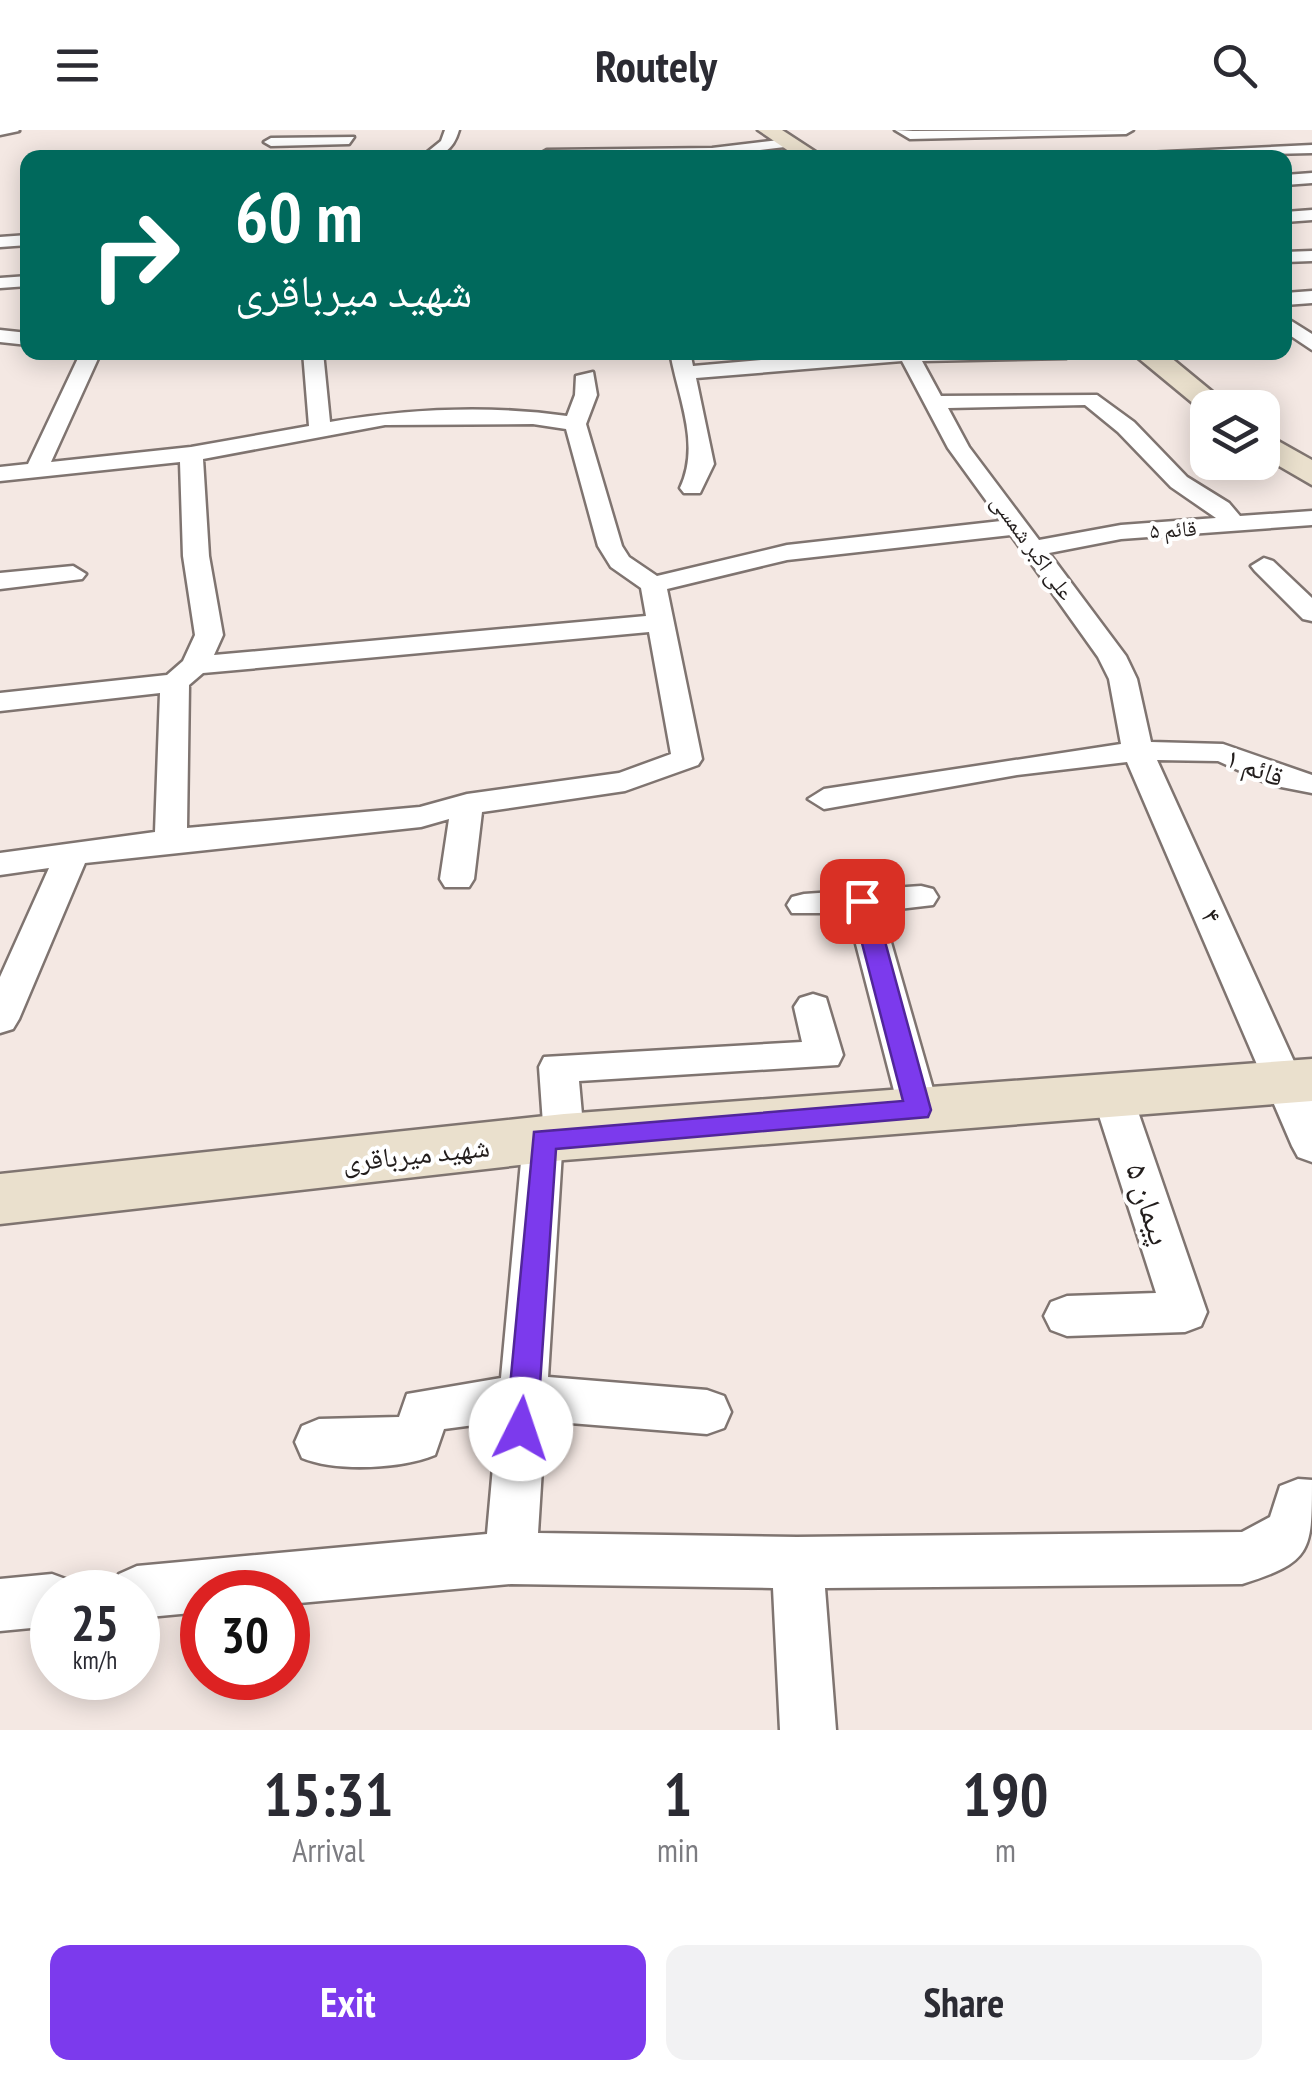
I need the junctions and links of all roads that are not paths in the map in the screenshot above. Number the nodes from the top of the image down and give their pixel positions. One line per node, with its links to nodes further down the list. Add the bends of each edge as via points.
1 (452, 130): 14 (street)
2 (626, 130): 16 (street)
3 (768, 130): 12 (main road)
4 (1126, 130): 7 (street)
5 (0, 131): 6 (street)
6 (12, 131)
7 (1055, 131): 8 (street); 13 (street)
8 (906, 132)
9 (350, 135): 11 (street)
10 (533, 140): 15 (street)
11 (271, 142)
12 (788, 143): 17 (street); 18 (main road)
13 (1070, 144)
14 (439, 150)
15 (536, 150)
16 (647, 150)
17 (721, 150)
18 (801, 150)
19 (1292, 328): 20 (street)
20 (1312, 344)
21 (88, 360): 34 (street, via 48,434)
22 (313, 360): 31 (street, via 317,422)
23 (808, 360): 26 (street)
24 (911, 360): 29 (street, علی اکبر شمسی)
25 (1156, 360): 28 (main road)
26 (684, 362): 37 (street, via 703,464)
27 (586, 376): 30 (street)
28 (1194, 390)
29 (934, 402): 39 (street, via 1090,400); 40 (street, علی اکبر شمسی)
30 (575, 424): 31 (street, via 427,417); 44 (street, via 610,546 620,562)
31 (323, 428): 33 (street)
32 (1280, 453): 36 (main road)
33 (191, 454): 34 (street); 47 (street, via 208,635)
34 (37, 470): 35 (street)
35 (0, 474)
36 (1312, 475)
37 (692, 488)
38 (1312, 518): 39 (street, قائم ۵)
39 (1234, 525): 40 (street, قائم ۵)
40 (1026, 538): 44 (street, قائم ۵, via 822,549); 49 (street, علی اکبر شمسی, via 1118,668)
41 (1264, 566): 45 (street)
42 (73, 574): 43 (street)
43 (0, 581)
44 (653, 585): 46 (street)
45 (1312, 612)
46 (660, 622): 47 (street); 52 (street, via 687,759 625,782)
47 (185, 674): 48 (street); 53 (street)
48 (0, 702)
49 (1137, 750): 50 (street, قائم ۱, via 1218,751 1270,777); 51 (street, قائم ۱); 62 (street, ۴)
50 (1312, 784)
51 (824, 800)
52 (467, 804): 53 (street, via 421,817); 56 (street)
53 (171, 840): 54 (street)
54 (71, 856): 55 (street); 61 (street)
55 (0, 864)
56 (457, 879)
57 (922, 898): 58 (street)
58 (862, 901): 59 (street); 64 (street)
59 (804, 905)
60 (813, 1007): 65 (street, via 824,1055 558,1066)
61 (0, 1019)
62 (1299, 1082): 63 (main road, شهید میرباقری); 66 (street, ۴)
63 (1113, 1096): 64 (main road, شهید میرباقری); 68 (street, پیمان ۵, via 1184,1312)
64 (918, 1110): 65 (main road, شهید میرباقری)
65 (554, 1139): 67 (main road, شهید میرباقری); 69 (street)
66 (1312, 1146)
67 (0, 1199)
68 (1067, 1316)
69 (524, 1397): 70 (street); 71 (street, via 424,1410 418,1439); 73 (street)
70 (707, 1412)
71 (319, 1442)
72 (1312, 1504): 74 (street, via 1298,1503 1295,1527 1281,1548 1242,1558)
73 (511, 1558): 74 (street); 75 (street)
74 (798, 1563): 78 (street)
75 (160, 1590)
76 (30, 1602): 77 (street)
77 (0, 1605)
78 (808, 1730)

